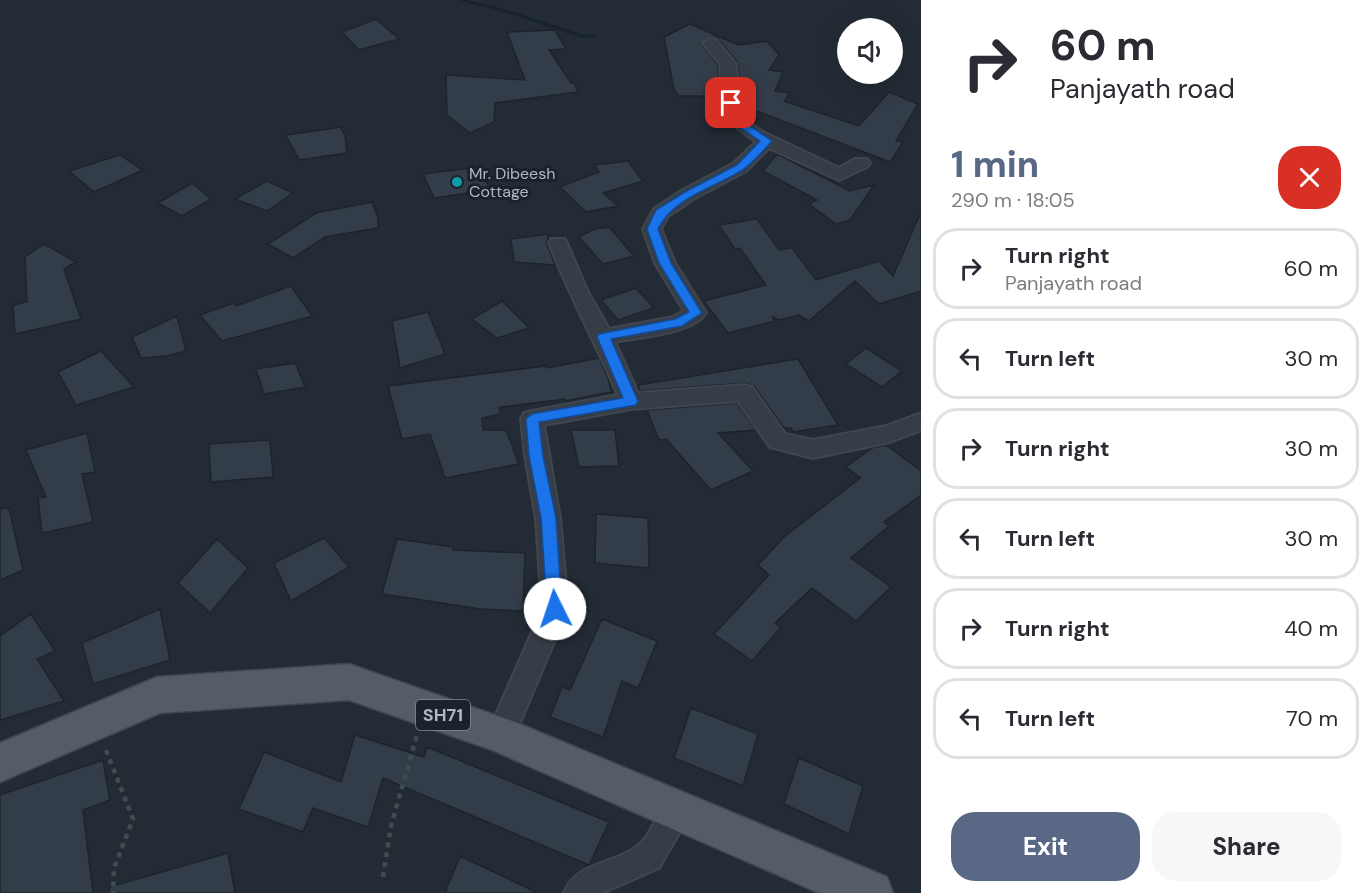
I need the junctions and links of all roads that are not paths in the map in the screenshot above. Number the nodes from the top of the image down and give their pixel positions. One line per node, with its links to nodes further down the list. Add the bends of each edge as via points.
1 (711, 43): 2 (street, via 728,64 732,118)
2 (766, 141): 3 (street, via 839,175); 5 (street, via 740,167 660,213 652,229 665,263 696,313 678,323)
3 (861, 163)
4 (558, 243): 5 (street, via 578,292)
5 (603, 337): 6 (street)
6 (631, 401): 7 (street, via 744,393 778,441 813,449 890,434); 8 (street, via 532,419 548,518 555,609)
7 (921, 421)
8 (501, 735): 9 (main road, SH71, via 349,682 157,695); 10 (main road, SH71)
9 (0, 763)
10 (679, 809): 11 (street, via 648,857 591,882); 12 (main road, SH71)
11 (579, 893)
12 (871, 893)

